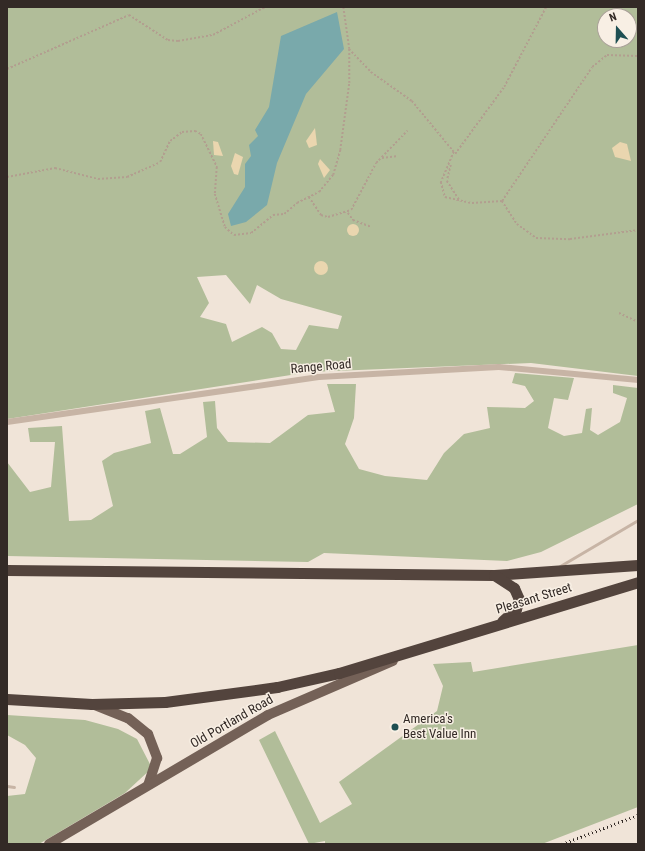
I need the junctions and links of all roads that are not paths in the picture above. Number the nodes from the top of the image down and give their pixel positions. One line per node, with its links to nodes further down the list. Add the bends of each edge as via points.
1 (638, 380): 2 (street, Range Road, via 499,367 327,376)
2 (7, 422)
3 (638, 520): 6 (lane)
4 (638, 565): 6 (highway)
5 (7, 570): 7 (highway)
6 (546, 574): 7 (highway)
7 (494, 575): 9 (highway, via 514,588 519,599 513,613)
8 (638, 582): 9 (highway, Pleasant Street)
9 (491, 627): 10 (highway, Pleasant Street)
10 (438, 644): 12 (highway, Pleasant Street, via 339,673 249,692 164,702); 14 (main road, Old Portland Road, via 294,702)
11 (7, 699): 12 (highway, Pleasant Street)
12 (92, 704): 14 (main road, via 128,718 148,734 157,758 155,774)
13 (7, 786): 15 (lane)
14 (147, 786): 16 (main road, Old Portland Road)
15 (14, 787)
16 (49, 844)

